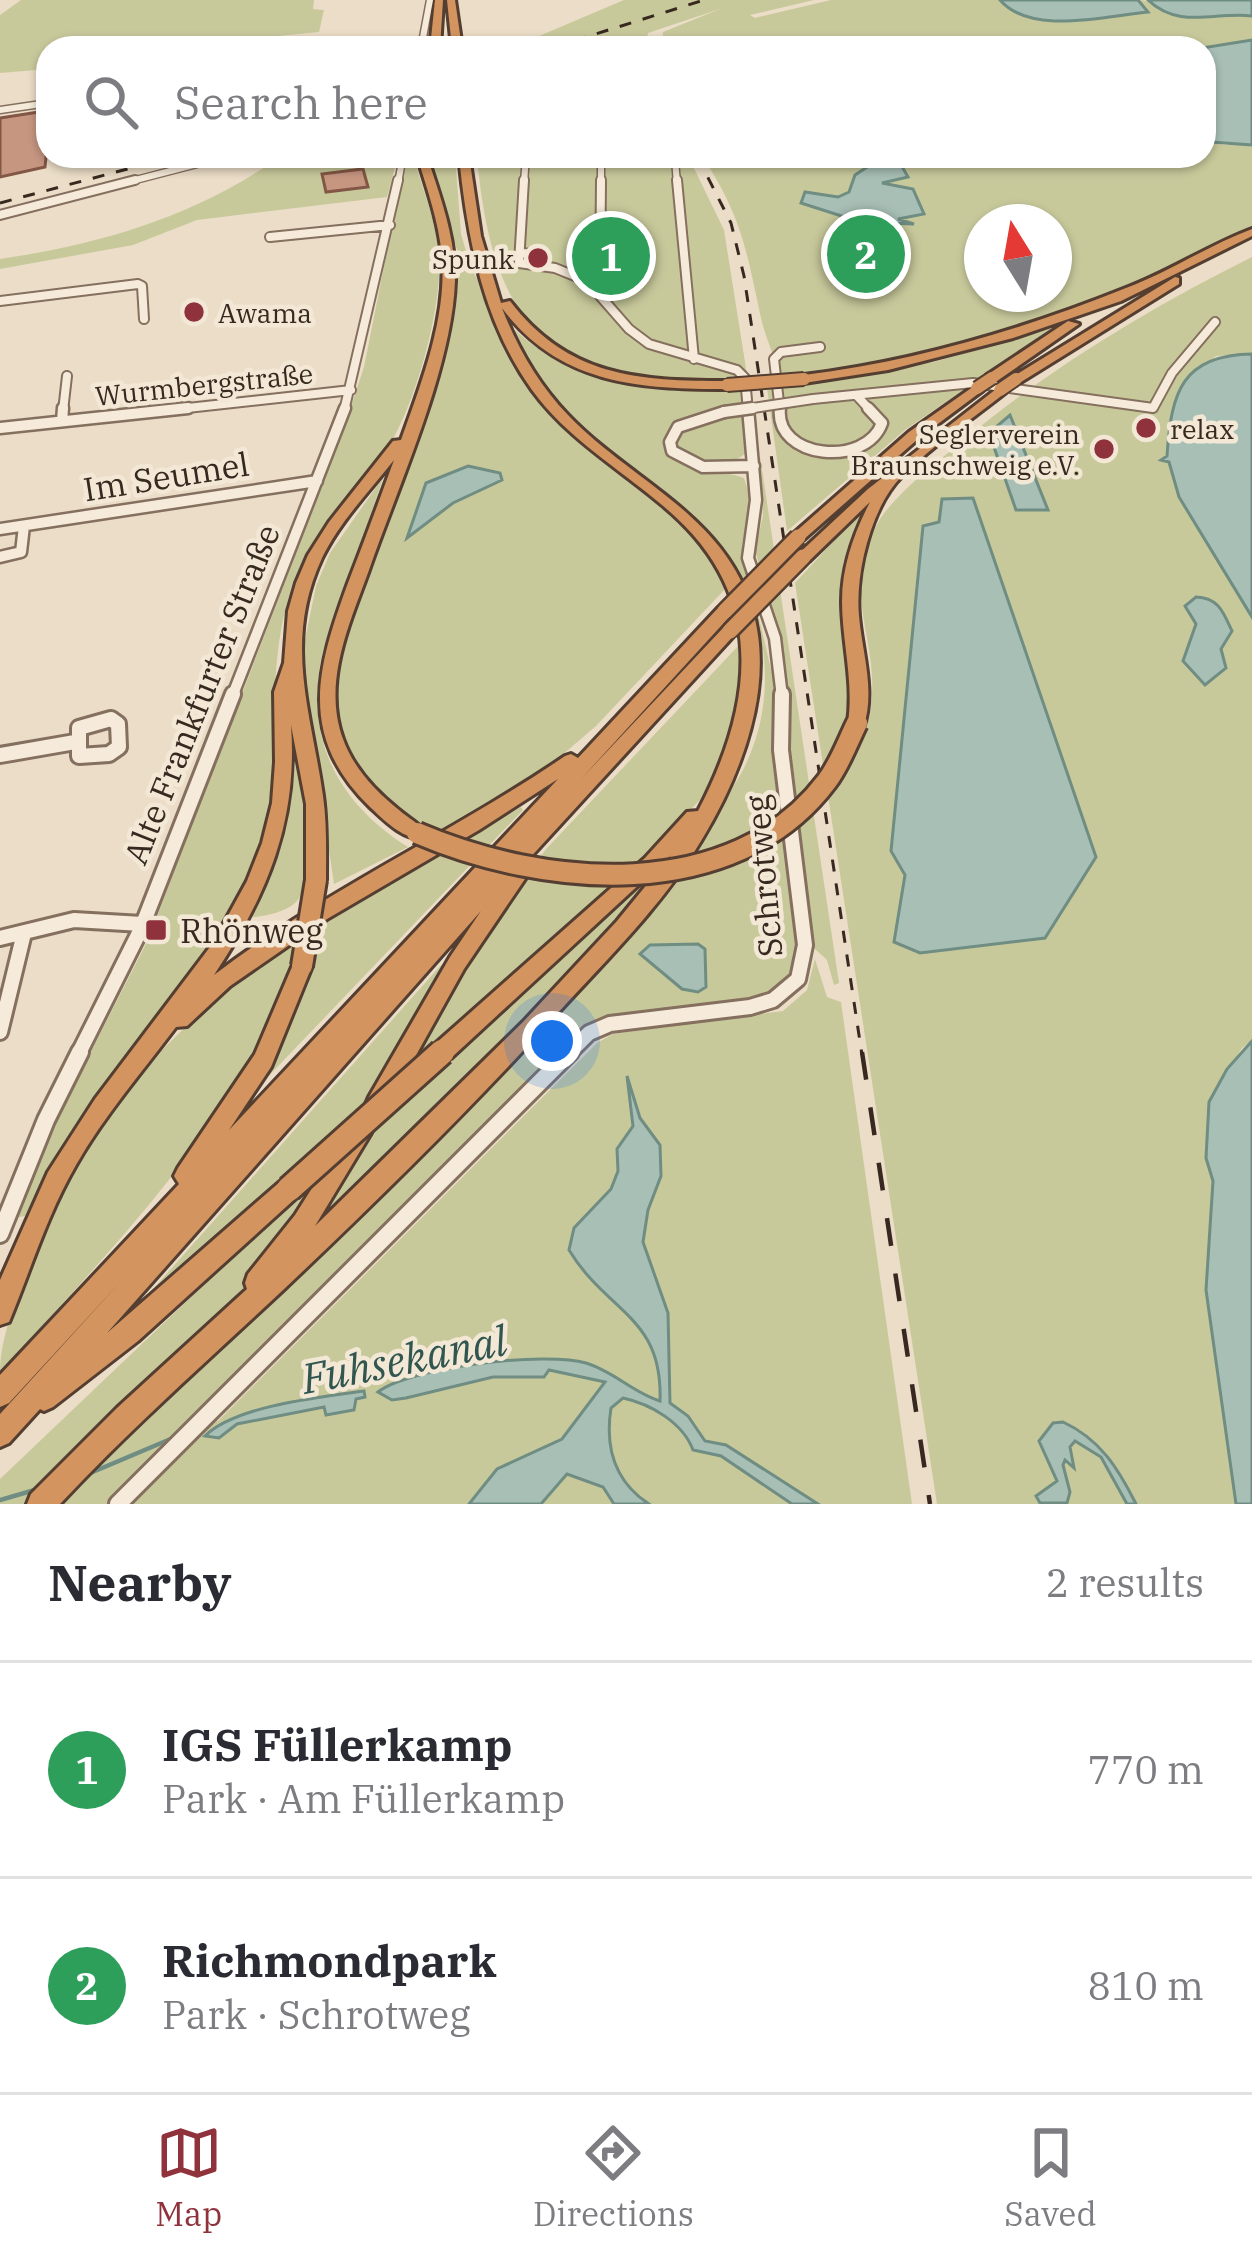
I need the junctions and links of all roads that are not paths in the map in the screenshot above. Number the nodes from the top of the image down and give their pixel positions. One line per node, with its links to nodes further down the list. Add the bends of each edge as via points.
1 (435, 0): 3 (street); 4 (highway)
2 (451, 2): 5 (highway)
3 (424, 36)
4 (435, 36)
5 (455, 36)
6 (36, 105): 7 (street)
7 (0, 110)
8 (182, 168): 15 (street)
9 (401, 168): 16 (street, Alte Frankfurter Straße)
10 (426, 168): 34 (highway, via 449,273)
11 (465, 168): 19 (highway)
12 (525, 168): 22 (street)
13 (602, 168): 23 (street)
14 (677, 168): 29 (street)
15 (0, 215)
16 (390, 225): 18 (street); 32 (street, Alte Frankfurter Straße)
17 (1252, 232): 24 (highway)
18 (270, 237)
19 (473, 238): 24 (highway, bridge, via 517,322 554,352 632,380 804,380 969,350); 47 (highway, via 502,320 548,403 681,512 734,583 749,630 751,690)
20 (1252, 244): 31 (highway, bridge)
21 (536, 246): 22 (street, via 542,254)
22 (519, 254): 23 (street, via 519,263 564,270)
23 (600, 292): 29 (street, via 638,338)
24 (1127, 292): 31 (highway)
25 (0, 301): 26 (street, via 140,284)
26 (144, 319)
27 (1215, 322): 33 (street, via 1153,408 973,382)
28 (820, 347): 33 (street, via 774,359 778,418 787,434 820,451 863,448 880,436 882,423)
29 (694, 359): 37 (street, via 731,366 745,378)
30 (67, 376): 35 (street, Wurmbergstraße)
31 (996, 384): 38 (highway); 44 (highway, bridge, via 977,388 914,435 798,538)
32 (351, 390): 35 (street, Wurmbergstraße); 39 (street, Alte Frankfurter Straße)
33 (859, 397): 37 (street, bridge, via 724,412 678,427 670,447 703,467)
34 (412, 420): 38 (highway, bridge, via 340,633 327,692 333,734 352,775 417,833 476,861 545,876 617,877 687,865 749,842 800,807 836,767 861,689 852,567); 43 (highway, via 313,561 295,611)
35 (62, 421): 36 (street, Wurmbergstraße)
36 (0, 428)
37 (754, 466): 61 (street, Schrotweg, via 748,558 782,680 781,750 805,945 799,979 764,1002 590,1033)
38 (894, 475): 48 (highway, bridge, via 803,557)
39 (317, 481): 40 (street, Im Seumel); 49 (street, Alte Frankfurter Straße)
40 (24, 526): 41 (street, Im Seumel); 42 (street, via 21,552)
41 (0, 529)
42 (0, 557)
43 (290, 667): 53 (highway, via 282,683 283,790 266,858 222,946); 55 (highway, bridge, via 316,815 316,880 302,966 230,1116)
44 (608, 733): 53 (highway, via 458,836 275,941); 55 (highway)
45 (75, 742): 46 (street)
46 (0, 755)
47 (720, 779): 57 (highway, via 688,844 526,1034); 59 (highway, bridge, via 652,863 129,1332)
48 (567, 804): 57 (highway, via 457,963 303,1222); 59 (highway)
49 (142, 924): 50 (street, via 74,920); 54 (street, Alte Frankfurter Straße)
50 (23, 933): 51 (street); 52 (street)
51 (0, 938)
52 (0, 1032)
53 (146, 1051): 56 (highway, via 45,1198)
54 (0, 1234)
55 (126, 1256): 58 (highway)
56 (0, 1312)
57 (186, 1361): 60 (highway)
58 (0, 1394)
59 (4, 1430)
60 (41, 1503)
61 (118, 1504)

